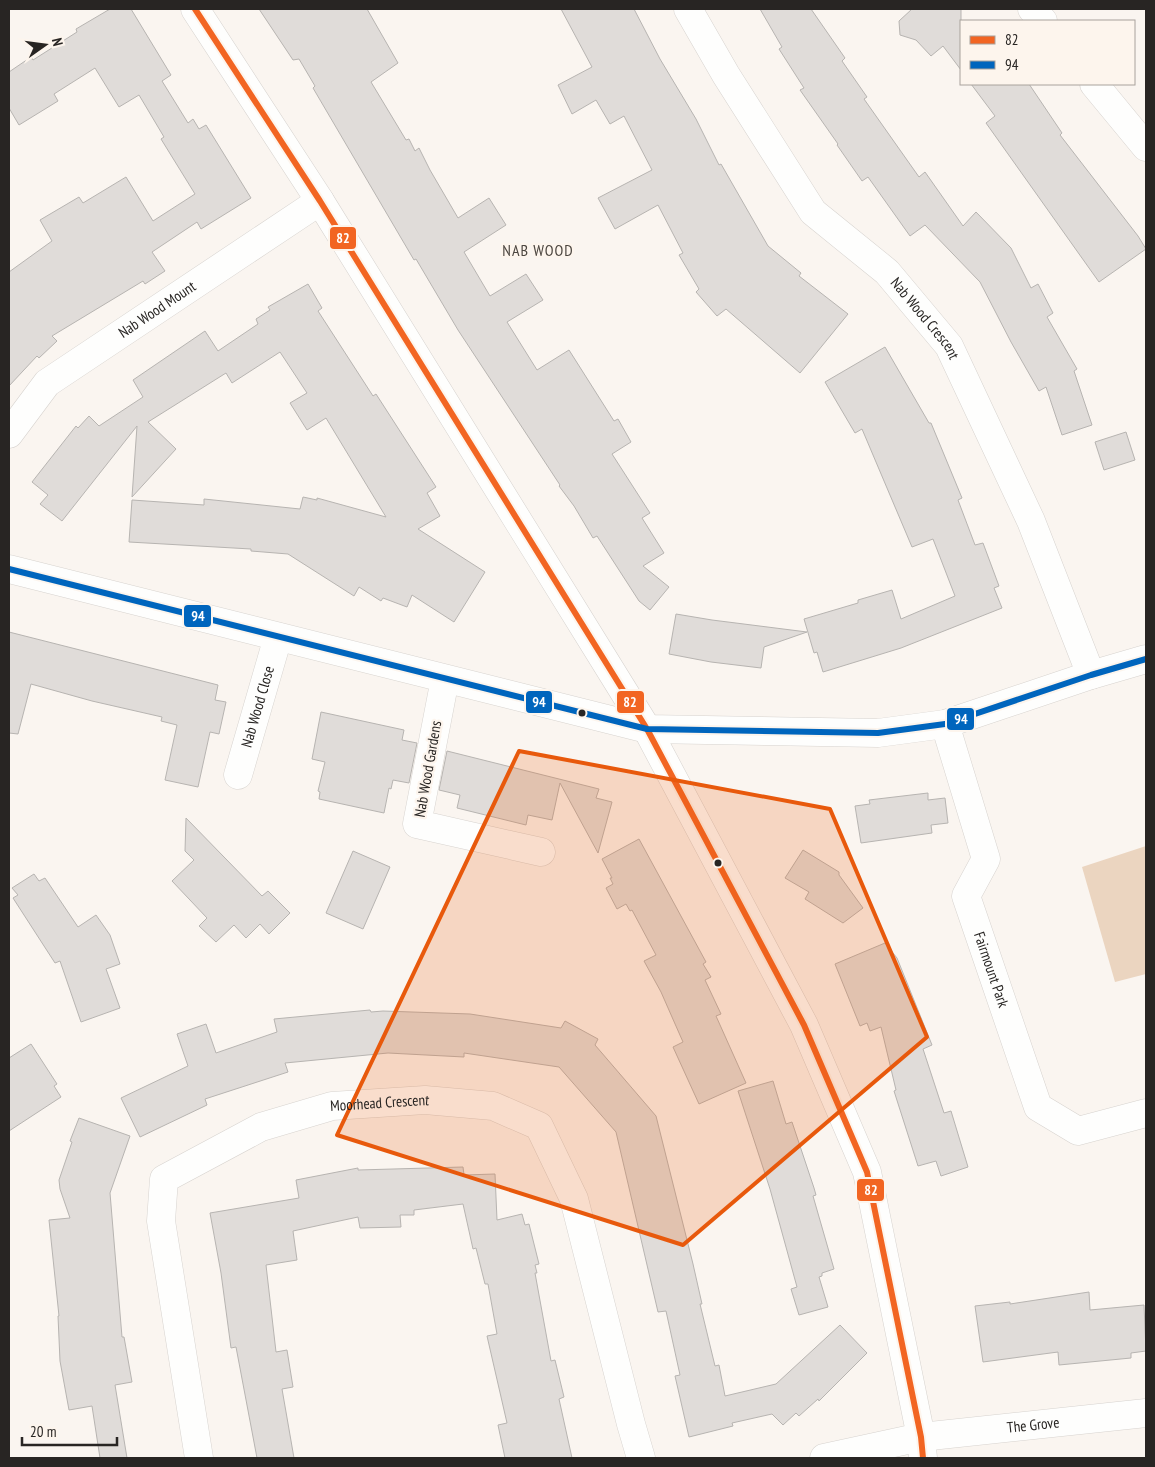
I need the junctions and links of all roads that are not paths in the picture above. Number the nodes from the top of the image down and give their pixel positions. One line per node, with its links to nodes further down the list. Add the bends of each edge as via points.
1 (195, 9): 7 (street)
2 (688, 9): 12 (street, Nab Wood Crescent, via 813,212 887,272 949,346 1031,521)
3 (1032, 9): 4 (street)
4 (1042, 20)
5 (1095, 85): 6 (street)
6 (1146, 147)
7 (320, 200): 8 (street, Nab Wood Mount, via 47,383); 15 (street)
8 (9, 434)
9 (9, 570): 10 (street)
10 (278, 638): 13 (street); 16 (street, Nab Wood Close)
11 (1146, 659): 12 (street)
12 (1091, 675): 14 (street)
13 (445, 679): 15 (street); 17 (street, Nab Wood Gardens, via 417,824)
14 (945, 724): 15 (street, via 878,733); 18 (street, Fairmount Park, via 986,859 966,896 1038,1107 1078,1131)
15 (647, 729): 20 (street, via 804,1025 867,1172)
16 (238, 775)
17 (541, 852)
18 (1146, 1113)
19 (1146, 1413): 20 (street, The Grove)
20 (922, 1447): 23 (street)
21 (199, 1458): 22 (street, Moorhead Crescent, via 161,1221 164,1179 261,1127 332,1106 425,1100 493,1106 539,1126 574,1198)
22 (641, 1458)
23 (824, 1458)

